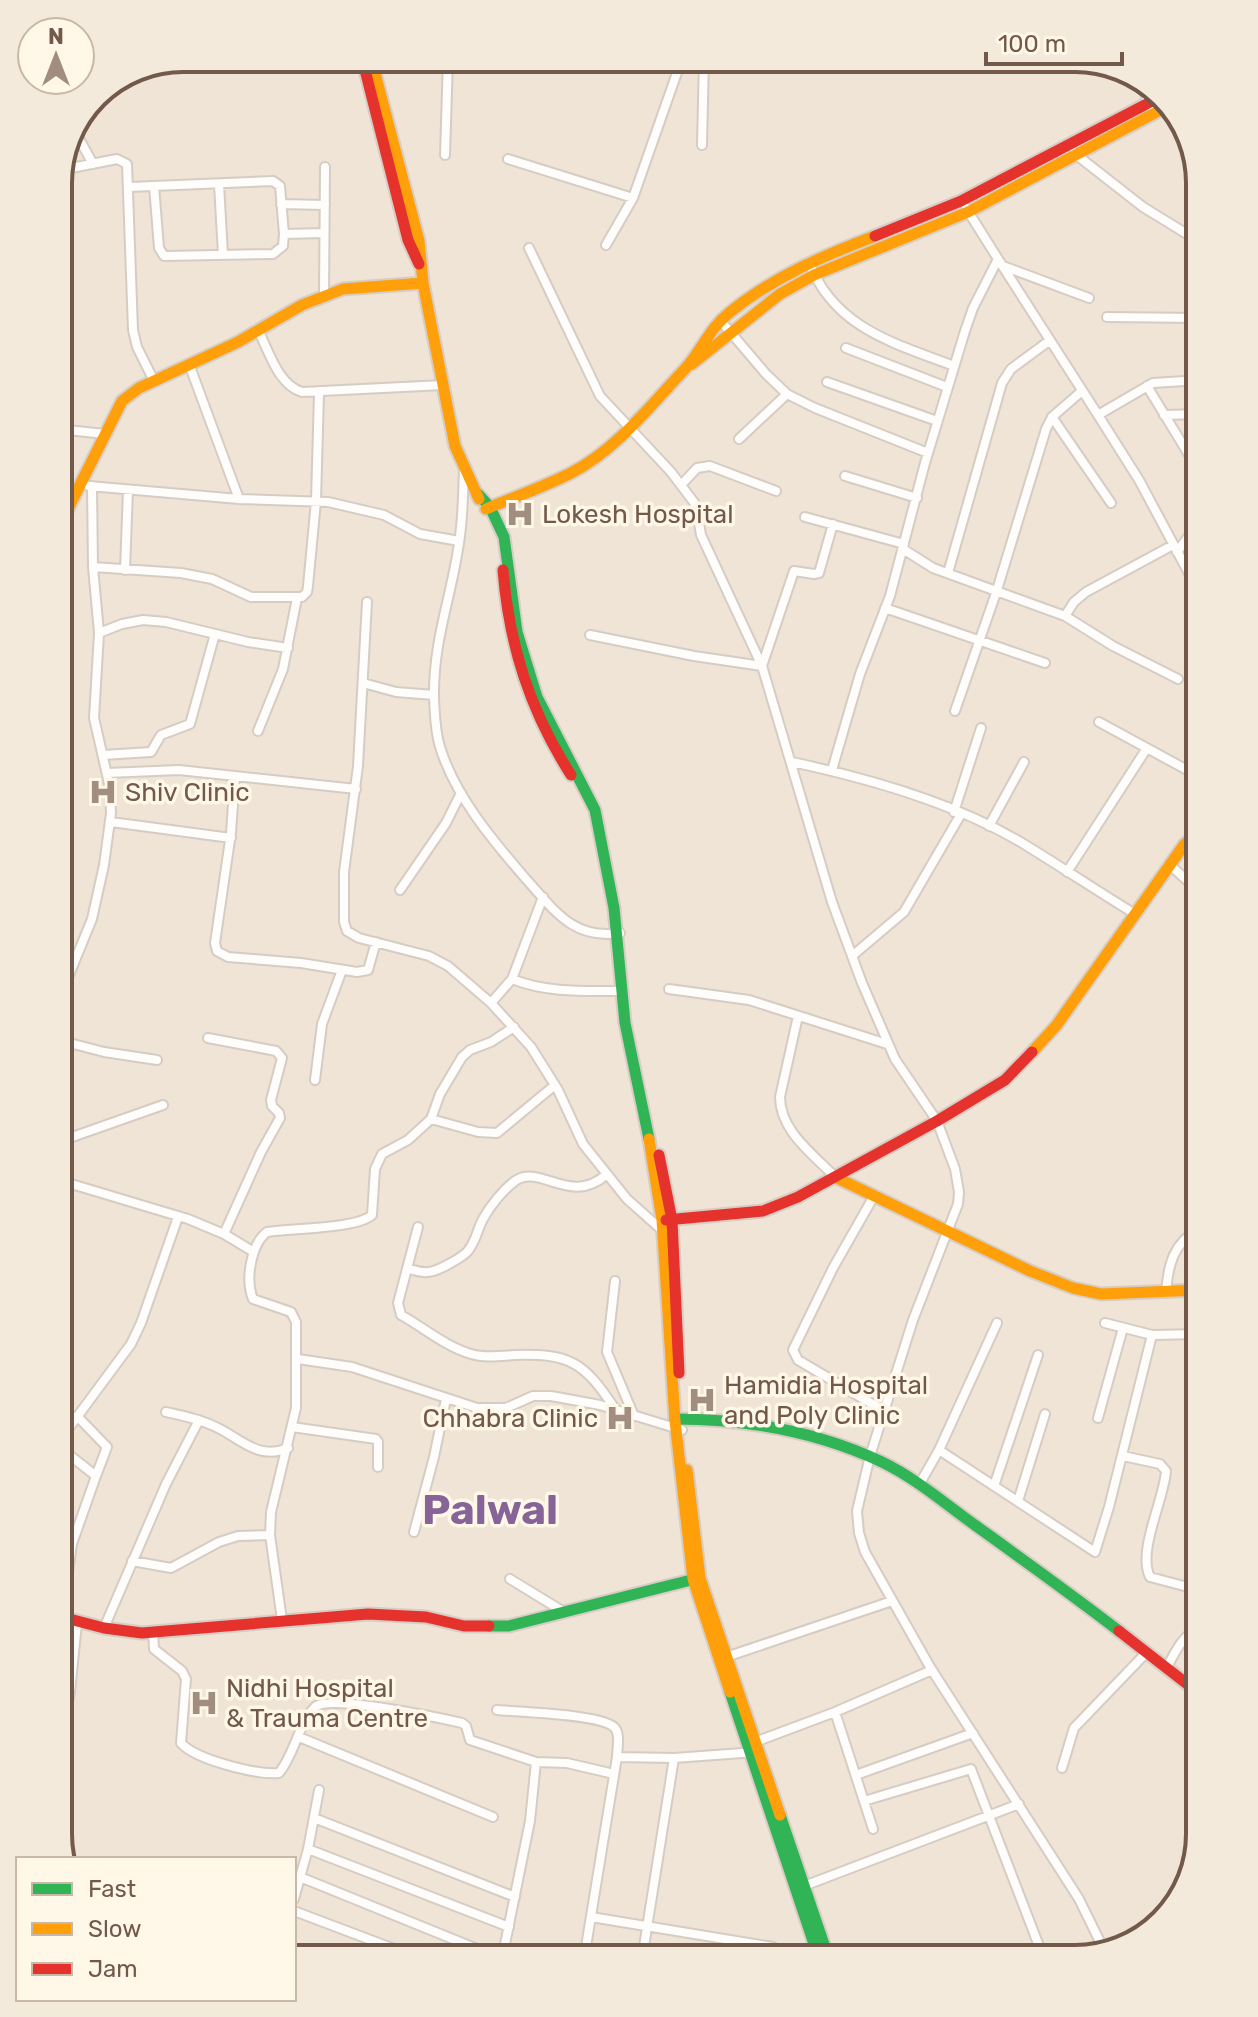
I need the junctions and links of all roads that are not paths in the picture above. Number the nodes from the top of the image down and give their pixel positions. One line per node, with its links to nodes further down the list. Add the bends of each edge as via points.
1 (366, 72): 33 (street, via 408,240)
2 (375, 72): 33 (street, via 419,241)
3 (448, 72): 13 (street)
4 (677, 72): 21 (street)
5 (704, 72): 11 (street)
6 (1147, 100): 9 (street)
7 (1153, 105): 9 (street)
8 (1155, 107): 9 (street)
9 (1151, 108): 12 (street)
10 (81, 141): 15 (street)
11 (702, 145)
12 (1072, 151): 24 (street); 26 (street)
13 (445, 155)
14 (508, 159): 21 (street)
15 (93, 164): 17 (street); 20 (street, via 124,162)
16 (325, 167): 23 (street)
17 (74, 168)
18 (219, 184): 19 (street); 22 (street, via 277,182); 30 (street)
19 (154, 186): 20 (street); 30 (street, via 161,254)
20 (129, 187): 48 (street, via 133,330)
21 (633, 198): 28 (street)
22 (281, 204): 23 (street); 27 (street)
23 (325, 205): 25 (street)
24 (964, 206): 31 (street); 32 (street); 34 (street)
25 (324, 233): 27 (street); 36 (street)
26 (1186, 233)
27 (284, 234): 30 (street, via 278,252)
28 (606, 245)
29 (529, 248): 62 (street, via 600,396)
30 (223, 255)
31 (809, 262): 34 (street); 40 (street, via 754,293)
32 (1000, 262): 37 (street); 43 (street); 47 (street, via 973,308)
33 (420, 264): 35 (street)
34 (814, 275): 42 (street, via 780,294); 47 (street, via 851,321)
35 (423, 283): 36 (street, via 343,289); 51 (street)
36 (324, 296): 41 (street)
37 (1089, 298)
38 (1107, 317): 39 (street)
39 (1186, 318)
40 (721, 321): 42 (street); 46 (street)
41 (258, 330): 45 (street); 55 (street, via 288,385)
42 (732, 333): 46 (street); 56 (street)
43 (1049, 341): 54 (street); 89 (street, via 1011,369 1002,383)
44 (846, 348): 53 (street)
45 (189, 364): 48 (street); 76 (street)
46 (688, 366): 62 (street)
47 (954, 366): 53 (street)
48 (154, 381): 64 (street, via 122,401)
49 (1186, 381): 52 (street)
50 (827, 382): 61 (street)
51 (443, 385): 55 (street); 68 (street)
52 (1147, 386): 58 (street); 59 (street)
53 (947, 387): 61 (street)
54 (1082, 391): 58 (street); 60 (street)
55 (319, 393): 77 (street)
56 (787, 394): 65 (street); 67 (street)
57 (1186, 414): 59 (street)
58 (1098, 415): 85 (street)
59 (1164, 415): 66 (street)
60 (1052, 417): 78 (street); 90 (street)
61 (937, 421): 67 (street)
62 (630, 427): 70 (street); 79 (street, via 573,472)
63 (72, 430): 64 (street)
64 (105, 434): 71 (street)
65 (739, 439)
66 (1186, 450)
67 (928, 453): 75 (street)
68 (464, 469): 79 (street); 83 (street)
69 (845, 476): 75 (street)
70 (682, 484): 73 (street, via 697,468 710,466); 101 (street, via 696,505 701,535)
71 (86, 486): 72 (street); 74 (street); 86 (street)
72 (128, 490): 76 (street); 88 (street)
73 (776, 491)
74 (72, 497)
75 (917, 498): 84 (street)
76 (239, 499): 77 (street)
77 (316, 501): 83 (street, via 384,515 420,534); 91 (street, via 307,592)
78 (1111, 503)
79 (487, 508): 130 (street, via 504,537 517,632 537,697 590,798)
80 (805, 517): 81 (street)
81 (833, 524): 84 (street); 101 (street, via 819,573 794,571)
82 (1186, 537): 85 (street)
83 (459, 541): 104 (street, via 435,654)
84 (904, 546): 89 (street); 93 (street)
85 (1175, 549): 87 (street); 94 (street, via 1086,592)
86 (93, 567): 88 (street); 95 (street)
87 (1186, 569)
88 (125, 570): 91 (street, via 212,579 246,596)
89 (948, 573): 90 (street)
90 (997, 590): 94 (street); 98 (street)
91 (297, 598): 99 (street)
92 (367, 602): 103 (street)
93 (885, 608): 98 (street); 114 (street)
94 (1065, 616): 102 (street)
95 (99, 633): 96 (street, via 143,620); 110 (street, via 94,718)
96 (215, 634): 99 (street); 110 (street, via 190,724 161,735 151,752)
97 (590, 635): 101 (street)
98 (979, 641): 100 (street); 105 (street)
99 (288, 648): 108 (street)
100 (1045, 663)
101 (762, 666): 111 (street)
102 (1178, 679)
103 (363, 683): 104 (street); 117 (street)
104 (434, 695): 118 (street, via 439,746)
105 (955, 711)
106 (1099, 722): 109 (street)
107 (981, 728): 119 (street)
108 (258, 731)
109 (1147, 748): 113 (street); 125 (street)
110 (103, 755): 115 (street)
111 (792, 762): 114 (street); 132 (street)
112 (1024, 762): 121 (street)
113 (1186, 769)
114 (832, 770): 119 (street)
115 (107, 773): 116 (street, via 179,770); 120 (street)
116 (235, 776): 117 (street); 122 (street)
117 (356, 789): 131 (street, via 344,872 344,922 351,934)
118 (461, 793): 127 (street); 128 (street)
119 (958, 813): 121 (street); 132 (street, via 904,912)
120 (111, 822): 122 (street); 133 (street, via 92,919)
121 (989, 826): 125 (street)
122 (231, 838): 134 (street, via 217,951 228,957)
123 (1186, 843): 124 (street)
124 (1170, 865): 126 (street); 129 (street)
125 (1067, 872): 129 (street)
126 (1186, 879)
127 (400, 890)
128 (543, 897): 130 (street, via 573,927); 135 (street)
129 (1135, 914): 149 (street, via 1056,1026 1005,1080)
130 (618, 933): 137 (street); 156 (street)
131 (376, 942): 134 (street, via 368,970); 138 (street, via 448,966)
132 (852, 956): 143 (street)
133 (72, 968)
134 (342, 970): 145 (street, via 322,1024)
135 (512, 979): 137 (street, via 555,991); 138 (street)
136 (669, 989): 139 (street, via 749,1000)
137 (620, 991): 156 (street)
138 (491, 1003): 140 (street)
139 (798, 1016): 143 (street); 152 (street, via 780,1108 786,1125)
140 (514, 1027): 146 (street); 148 (street, via 462,1057)
141 (208, 1038): 159 (street, via 276,1051 282,1058 271,1100 280,1118)
142 (72, 1044): 144 (street)
143 (887, 1044): 149 (street)
144 (157, 1060)
145 (315, 1080)
146 (555, 1085): 148 (street, via 497,1133); 151 (street, via 583,1144)
147 (163, 1105): 150 (street)
148 (431, 1119): 161 (street, via 378,1159 374,1205 367,1220 267,1232)
149 (937, 1121): 152 (street); 158 (street, via 959,1192)
150 (72, 1137)
151 (607, 1174): 156 (street, via 627,1199); 162 (street, via 583,1188 530,1177 516,1180 490,1209 460,1258 433,1273)
152 (835, 1177): 154 (street); 156 (street, via 763,1211)
153 (72, 1184): 155 (street)
154 (874, 1196): 158 (street); 175 (street, via 793,1350 798,1360)
155 (178, 1217): 159 (street); 178 (street, via 131,1344)
156 (667, 1226): 183 (street)
157 (418, 1227): 162 (street)
158 (948, 1231): 165 (street, via 1073,1288 1101,1294); 175 (street)
159 (224, 1234): 161 (street)
160 (1186, 1237): 165 (street, via 1168,1267)
161 (254, 1252): 172 (street, via 250,1294 291,1312)
162 (407, 1268): 174 (street, via 398,1306 401,1315 468,1353 538,1354 573,1362 585,1369)
163 (615, 1281): 179 (street, via 607,1352)
164 (1186, 1291): 165 (street)
165 (1166, 1293)
166 (997, 1323): 186 (street)
167 (1105, 1323): 168 (street)
168 (1123, 1328): 170 (street); 180 (street)
169 (1186, 1334): 170 (street)
170 (1152, 1335): 188 (street)
171 (1038, 1355): 193 (street)
172 (298, 1359): 173 (street, via 352,1367); 184 (street)
173 (446, 1399): 174 (street, via 492,1410 533,1396 551,1396); 195 (street)
174 (615, 1409): 179 (street)
175 (884, 1411): 187 (street)
176 (166, 1412): 181 (street)
177 (1045, 1414): 194 (street)
178 (77, 1416): 182 (street); 191 (street, via 107,1447)
179 (634, 1416): 183 (street)
180 (1098, 1418)
181 (199, 1420): 185 (street, via 257,1451); 198 (street)
182 (72, 1422)
183 (678, 1424): 187 (street, via 702,1418 752,1424); 199 (street)
184 (292, 1427): 185 (street); 190 (street, via 376,1439)
185 (288, 1448): 196 (street)
186 (939, 1450): 192 (street); 193 (street)
187 (870, 1456): 192 (street); 202 (street, via 857,1511 859,1533)
188 (1123, 1456): 194 (street, via 1095,1552); 201 (street, via 1160,1464 1166,1471 1147,1571 1150,1577)
189 (72, 1457): 191 (street)
190 (378, 1467)
191 (96, 1476): 197 (street)
192 (919, 1485): 210 (street)
193 (994, 1486): 194 (street)
194 (1018, 1501)
195 (414, 1532)
196 (270, 1535): 198 (street, via 219,1542 171,1568); 204 (street)
197 (72, 1544)
198 (132, 1561): 207 (street)
199 (696, 1578): 203 (street); 211 (street); 220 (street)
200 (510, 1579): 203 (street)
201 (1186, 1585)
202 (892, 1601): 211 (street); 213 (street)
203 (564, 1612): 204 (street, via 488,1628 368,1614)
204 (282, 1620): 208 (street)
205 (72, 1621): 206 (street)
206 (77, 1623): 207 (street); 214 (street)
207 (104, 1628): 208 (street)
208 (153, 1632): 219 (street, via 154,1649 186,1679 183,1746 212,1760 275,1774)
209 (1186, 1636): 212 (street)
210 (1147, 1652): 212 (street); 224 (street, via 1074,1728)
211 (726, 1657): 220 (street)
212 (1167, 1667): 215 (street)
213 (932, 1670): 217 (street); 218 (street)
214 (72, 1672)
215 (1186, 1683)
216 (497, 1710): 221 (street, via 602,1721 617,1731)
217 (835, 1712): 220 (street); 226 (street)
218 (973, 1733): 226 (street); 229 (street)
219 (299, 1737): 223 (street, via 313,1709 327,1701 462,1723 470,1740); 231 (street)
220 (754, 1749): 222 (street); 236 (street); 250 (street)
221 (617, 1757): 222 (street); 225 (street)
222 (674, 1758): 241 (street)
223 (536, 1762): 225 (street); 238 (street)
224 (1062, 1768)
225 (614, 1774): 240 (street)
226 (856, 1775): 228 (street)
227 (319, 1790): 232 (street)
228 (864, 1801): 230 (street, via 968,1769); 233 (street)
229 (1019, 1804): 230 (street); 243 (street)
230 (990, 1816): 236 (street); 252 (street)
231 (493, 1817)
232 (314, 1818): 234 (street); 238 (street)
233 (873, 1829)
234 (308, 1849): 235 (street); 242 (street)
235 (300, 1877): 237 (street); 245 (street)
236 (804, 1886): 251 (street)
237 (296, 1892)
238 (515, 1897): 242 (street)
239 (296, 1912): 244 (street)
240 (591, 1917): 241 (street); 247 (street)
241 (647, 1926): 248 (street); 249 (street)
242 (509, 1927): 246 (street)
243 (1100, 1942)
244 (384, 1945)
245 (468, 1945)
246 (505, 1945)
247 (586, 1945)
248 (644, 1945)
249 (761, 1945)
250 (815, 1945)
251 (824, 1945)
252 (1039, 1945)

